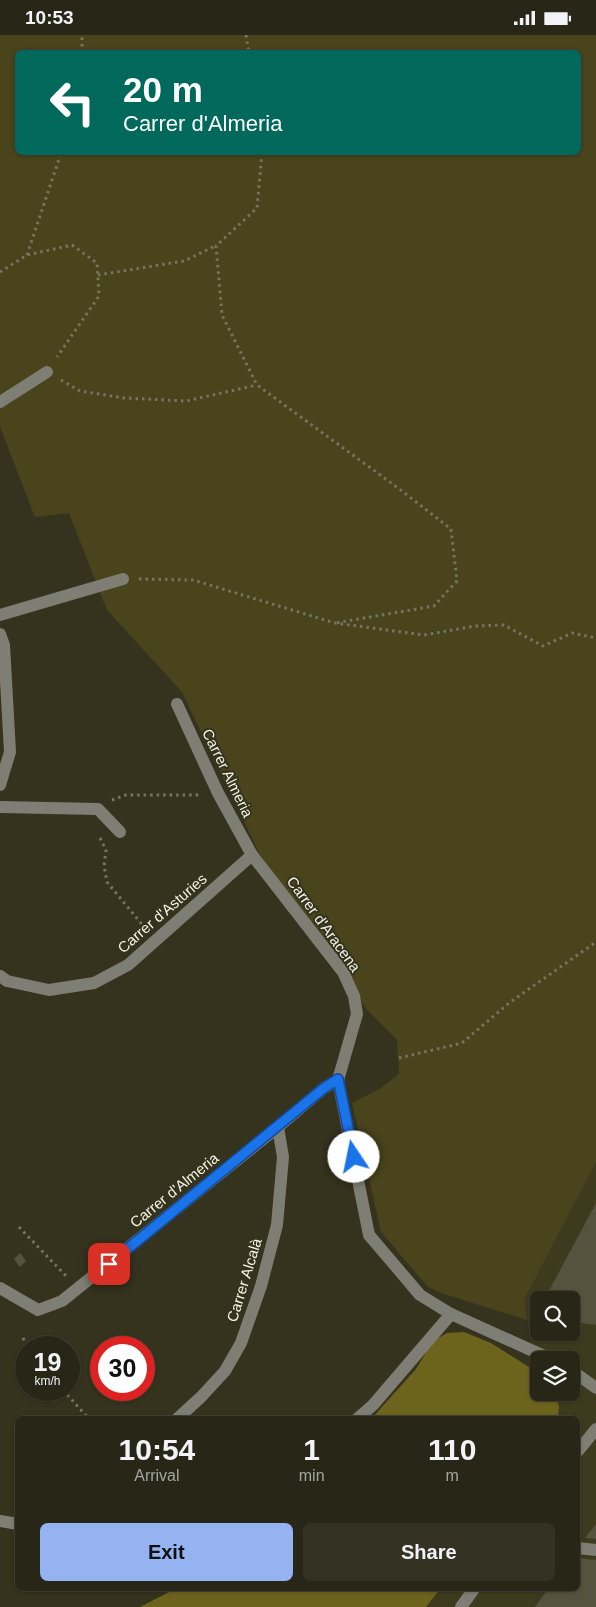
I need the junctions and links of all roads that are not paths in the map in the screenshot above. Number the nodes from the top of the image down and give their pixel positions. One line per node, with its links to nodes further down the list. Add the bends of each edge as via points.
1 (47, 372): 2 (street)
2 (0, 402)
3 (123, 579): 4 (street)
4 (0, 615)
5 (0, 634): 7 (street, via 4,645 10,751)
6 (177, 704): 10 (street, Carrer Almeria, via 218,793)
7 (0, 785)
8 (0, 807): 9 (street, via 98,809)
9 (120, 832)
10 (252, 855): 11 (street, Carrer d'Asturies, via 128,965 94,983 49,990 7,981); 12 (street, Carrer d'Aracena, via 342,971 354,995 357,1014)
11 (0, 975)
12 (338, 1079): 13 (street, Carrer d'Almeria); 15 (street, Carrer d'Aracena, via 369,1235 420,1295)
13 (278, 1127): 14 (street, Carrer d'Almeria, via 62,1301 38,1310); 19 (street, Carrer Alcalà, via 283,1157 277,1225 242,1343 224,1371)
14 (0, 1287)
15 (451, 1314): 16 (street, Carrer d'Aracena); 20 (street)
16 (533, 1351)
17 (580, 1376): 18 (street)
18 (596, 1388)
19 (180, 1416)
20 (360, 1416)
21 (596, 1429): 22 (street)
22 (580, 1449)
23 (0, 1521): 24 (street)
24 (15, 1523)
25 (580, 1548): 26 (street)
26 (596, 1550)
27 (473, 1591): 28 (street)
28 (461, 1607)

